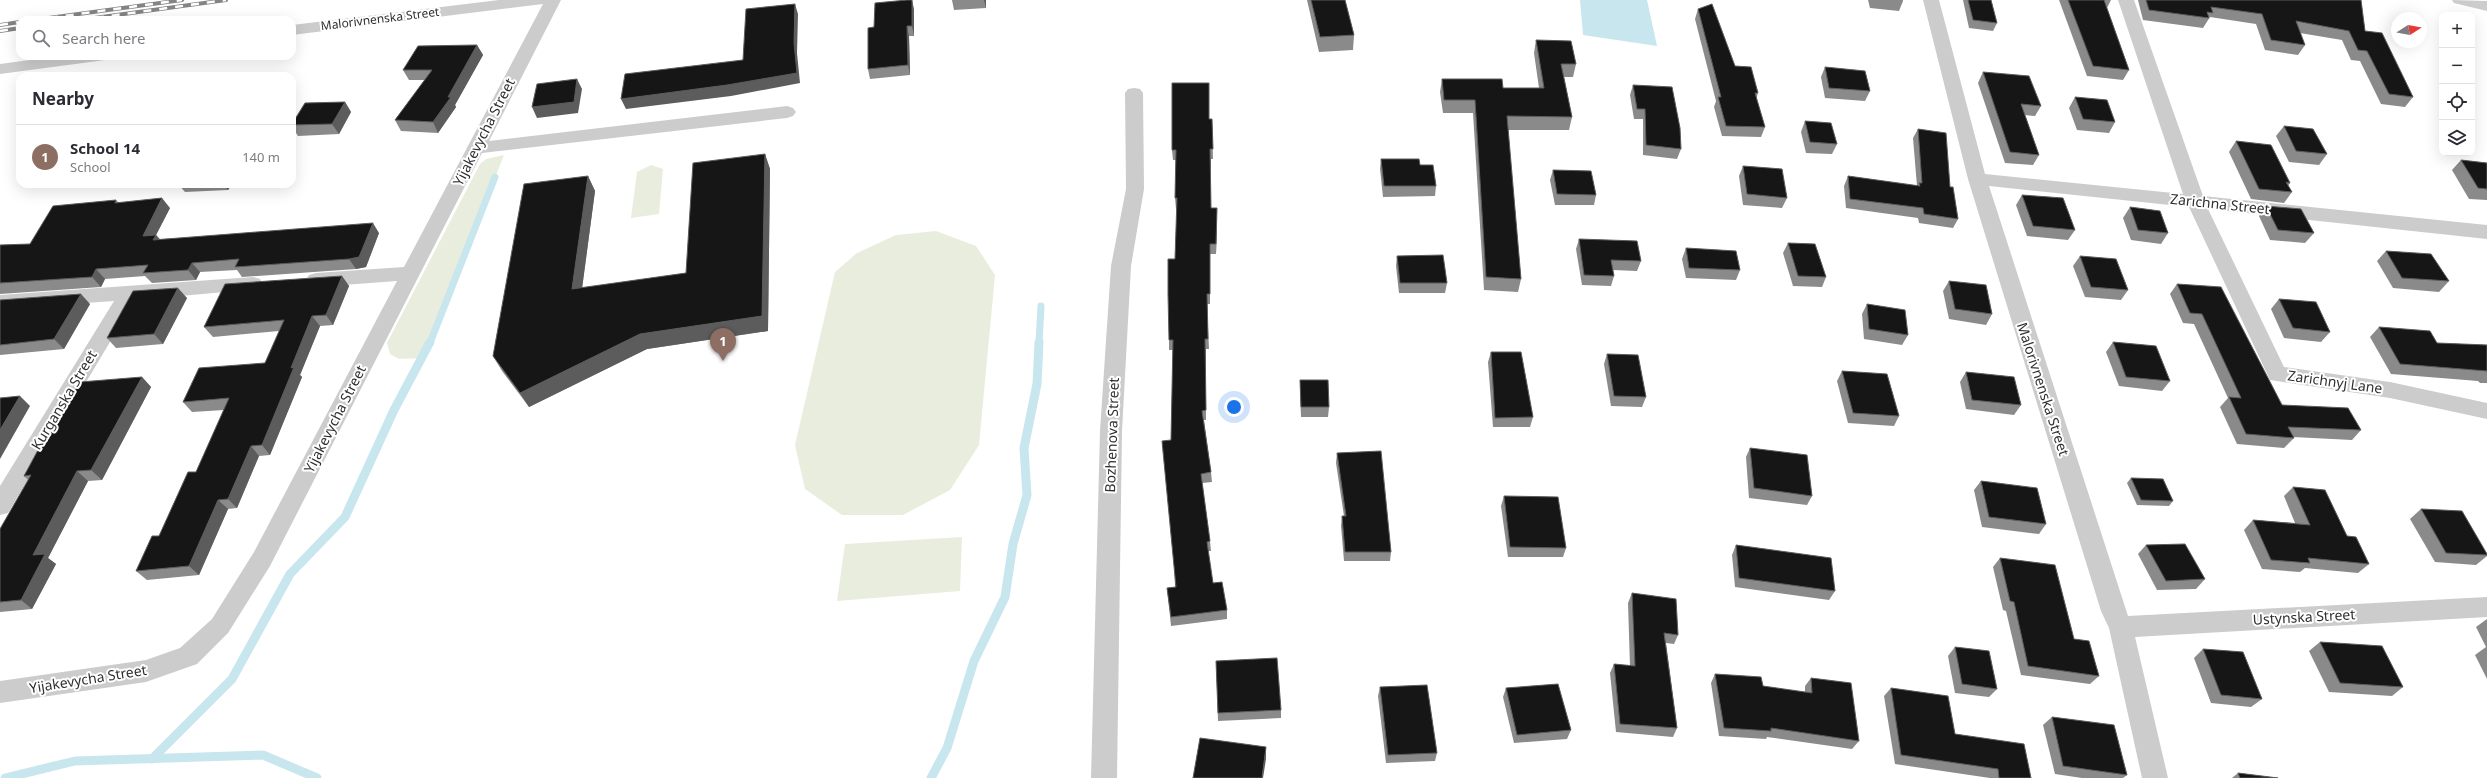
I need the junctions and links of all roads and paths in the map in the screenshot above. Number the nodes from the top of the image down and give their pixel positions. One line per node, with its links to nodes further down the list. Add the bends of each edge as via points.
1 (539, 0): 7 (street, Malorivnenska Street)
2 (553, 0): 12 (street, Yijakevycha Street)
3 (1931, 0): 13 (street, Malorivnenska Street)
4 (2126, 0): 14 (street)
5 (2460, 0): 6 (street)
6 (2487, 6)
7 (296, 30)
8 (68, 60): 9 (street)
9 (0, 69)
10 (1134, 93): 26 (street, Bozhenova Street, via 1135,189 1121,266 1111,431)
11 (787, 112): 12 (street)
12 (476, 148): 16 (street, Yijakevycha Street)
13 (1977, 179): 14 (street, Zarichna Street); 24 (street, Malorivnenska Street)
14 (2195, 201): 15 (street, Zarichna Street); 21 (street, Zarichnyj Lane, via 2277,374 2390,390)
15 (2487, 232)
16 (411, 273): 17 (street); 25 (street, Yijakevycha Street, via 262,559 220,626 188,656 146,672)
17 (301, 281)
18 (269, 283): 19 (street)
19 (128, 294): 20 (street); 22 (street, Kurganska Street)
20 (0, 302)
21 (2487, 411)
22 (0, 506)
23 (2487, 607): 24 (street, Ustynska Street)
24 (2120, 627): 27 (street, Malorivnenska Street)
25 (0, 692)
26 (1104, 778)
27 (2155, 778)

